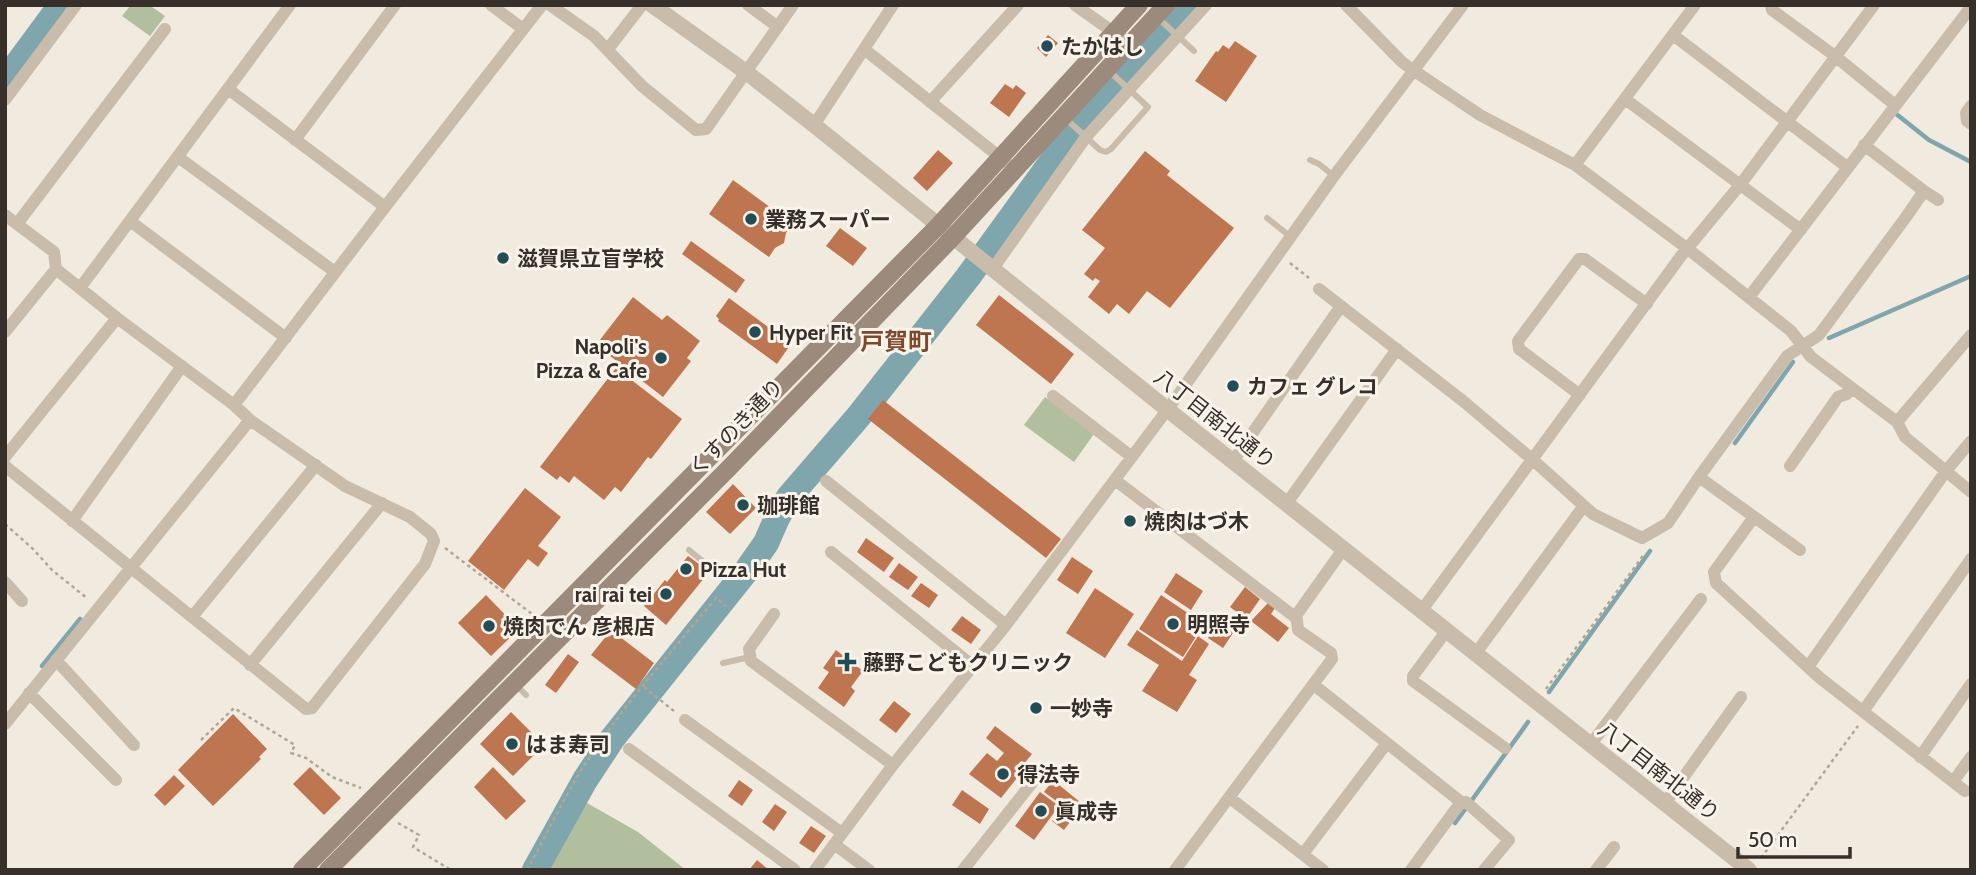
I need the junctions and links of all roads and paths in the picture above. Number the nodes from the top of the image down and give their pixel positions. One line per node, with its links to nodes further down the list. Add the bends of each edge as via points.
1 (76, 5): 40 (street)
2 (290, 5): 38 (street)
3 (395, 5): 49 (street)
4 (491, 5): 25 (street)
5 (542, 5): 25 (street)
6 (550, 5): 30 (street)
7 (642, 5): 30 (street)
8 (652, 5): 35 (street, 八丁目南北通り)
9 (748, 5): 23 (street)
10 (793, 5): 23 (street)
11 (893, 5): 31 (street)
12 (1017, 5): 41 (street)
13 (1075, 5): 26 (street)
14 (1139, 5): 26 (main road, くすのき通り)
15 (1206, 5): 27 (street)
16 (1346, 5): 34 (street)
17 (1462, 5): 34 (street)
18 (1695, 5): 28 (street)
19 (1771, 5): 33 (street)
20 (1874, 5): 33 (street)
21 (1971, 7): 42 (street)
22 (1162, 15): 27 (lane); 29 (main road, くすのき通り)
23 (778, 27): 35 (street)
24 (165, 29): 65 (street)
25 (523, 29): 61 (street)
26 (1113, 33): 29 (street); 52 (main road, くすのき通り)
27 (1176, 34): 32 (lane); 37 (street)
28 (1673, 35): 39 (street); 44 (street)
29 (1130, 44): 36 (main road, くすのき通り)
30 (608, 49): 35 (street, via 642,86 696,130 706,129)
31 (864, 49): 41 (street); 47 (street)
32 (1194, 51)
33 (1835, 56): 42 (street); 44 (street)
34 (1413, 70): 54 (street, via 1480,115); 57 (street)
35 (746, 72): 47 (street, 八丁目南北通り)
36 (1112, 73): 37 (lane); 45 (main road, くすのき通り)
37 (1128, 88): 48 (street); 48 (lane, via 1148,107 1137,121 1106,152)
38 (228, 89): 49 (street); 51 (street)
39 (1625, 99): 54 (street); 58 (street)
40 (5, 100)
41 (930, 102): 52 (street)
42 (1895, 104): 50 (street)
43 (1971, 106): 46 (street, via 1966,113)
44 (1786, 120): 55 (street); 58 (street)
45 (1069, 121): 48 (lane); 56 (main road, くすのき通り)
46 (1971, 124)
47 (814, 125): 67 (street, 八丁目南北通り)
48 (1084, 135): 71 (street)
49 (295, 140): 61 (street)
50 (1864, 145): 55 (street); 59 (street)
51 (178, 157): 64 (street); 73 (street)
52 (1000, 157): 56 (street); 67 (main road, くすのき通り)
53 (1310, 160): 57 (lane)
54 (1575, 165): 69 (street)
55 (1847, 167): 66 (street)
56 (1016, 170): 67 (main road, くすのき通り)
57 (1334, 176): 68 (street)
58 (1740, 185): 66 (street); 69 (street)
59 (1924, 191): 60 (street); 83 (street, via 1819,335)
60 (1938, 200)
61 (385, 207): 73 (street)
62 (5, 215): 65 (street)
63 (1267, 218): 68 (lane)
64 (130, 221): 74 (street); 82 (street)
65 (17, 224): 72 (street, via 54,252)
66 (1801, 230): 76 (street)
67 (946, 231): 71 (street, 八丁目南北通り); 171 (main road, くすのき通り); 172 (main road, くすのき通り, via 733,472 520,689)
68 (1291, 237): 70 (street)
69 (1688, 249): 76 (street); 77 (street)
70 (1279, 255): 75 (path); 90 (street)
71 (984, 263): 90 (street, 八丁目南北通り)
72 (56, 269): 74 (street); 80 (street)
73 (335, 272): 82 (street)
74 (80, 288): 79 (street)
75 (1319, 289): 78 (street)
76 (1749, 297): 83 (street)
77 (1647, 304): 87 (street); 87 (street, via 1585,258 1579,259 1518,341 1519,349)
78 (1341, 306): 84 (street); 97 (street)
79 (117, 318): 85 (street); 94 (street)
80 (5, 332)
81 (1971, 335): 92 (street)
82 (286, 338): 89 (street)
83 (1802, 345): 86 (street); 102 (street, via 1787,356)
84 (1397, 349): 96 (street); 107 (street)
85 (181, 366): 89 (street); 110 (street)
86 (1852, 388): 92 (street); 100 (street, via 1838,397)
87 (1580, 395): 96 (street)
88 (1053, 396): 95 (street)
89 (234, 405): 91 (street)
90 (1168, 410): 95 (street); 97 (street, 八丁目南北通り)
91 (250, 420): 98 (street); 119 (street)
92 (1898, 422): 101 (street, via 1905,437)
93 (1971, 441): 101 (street)
94 (5, 457)
95 (1132, 457): 103 (street)
96 (1533, 460): 108 (street); 126 (street)
97 (1233, 461): 107 (street, 八丁目南北通り)
98 (316, 465): 106 (street, via 345,486); 129 (street)
99 (5, 466): 110 (street)
100 (1790, 466)
101 (1946, 471): 105 (street); 139 (street)
102 (1699, 477): 109 (street); 112 (street, via 1668,523)
103 (1115, 480): 130 (street); 131 (street)
104 (827, 481): 131 (street)
105 (1971, 492)
106 (382, 503): 137 (street); 137 (street, via 410,517 434,541 425,564 342,673 312,708 306,709)
107 (1287, 503): 114 (street, 八丁目南北通り)
108 (1583, 507): 112 (street); 133 (street)
109 (1754, 517): 116 (street); 139 (street, via 1714,572 1716,583)
110 (72, 521): 119 (street)
111 (5, 524): 124 (path)
112 (1642, 538): 144 (path, via 1647,549)
113 (439, 544): 128 (path)
114 (1344, 548): 126 (street, 八丁目南北通り); 130 (street)
115 (689, 550): 120 (lane)
116 (1800, 550)
117 (831, 552): 138 (street)
118 (1971, 558): 146 (street)
119 (131, 568): 129 (street); 135 (street)
120 (716, 572)
121 (5, 582): 123 (street)
122 (1701, 599): 151 (street)
123 (22, 601)
124 (94, 603)
125 (726, 606): 142 (path, via 716,598)
126 (1422, 610): 132 (street, 八丁目南北通り)
127 (774, 614): 134 (street, via 748,649)
128 (535, 616)
129 (192, 617): 137 (street)
130 (1295, 617): 141 (street, via 1298,630 1331,653 1332,659)
131 (1006, 625): 138 (street)
132 (1447, 629): 133 (street, 八丁目南北通り); 153 (street, via 1413,681)
133 (1476, 653): 151 (street, 八丁目南北通り)
134 (750, 657): 136 (lane); 157 (street)
135 (56, 660): 143 (street); 152 (street)
136 (723, 663)
137 (250, 665)
138 (973, 666): 157 (street, via 945,695)
139 (1808, 667): 146 (street)
140 (1971, 684): 155 (street)
141 (1314, 685): 150 (street); 163 (street)
142 (643, 687): 147 (path); 174 (path, via 583,768)
143 (29, 693): 148 (street); 159 (street)
144 (1542, 694)
145 (1741, 697): 165 (street)
146 (1864, 710): 155 (street); 170 (path, via 1860,724)
147 (685, 720): 167 (street)
148 (5, 724)
149 (201, 740): 161 (path, via 234,708 295,745 291,753)
150 (1387, 743): 164 (street); 169 (street)
151 (1591, 744): 165 (street, 八丁目南北通り)
152 (134, 745)
153 (1505, 748)
154 (629, 749): 175 (street)
155 (1920, 757): 160 (street)
156 (1971, 757): 160 (street)
157 (893, 765): 167 (street)
158 (1035, 779): 178 (street)
159 (116, 780)
160 (1953, 782): 162 (street)
161 (364, 789)
162 (1965, 791)
163 (1230, 797): 169 (street); 179 (street)
164 (1461, 802): 181 (street); 182 (street, via 1509,840)
165 (1665, 803): 170 (street, 八丁目南北通り)
166 (396, 821): 173 (path, via 419,835 413,847)
167 (838, 838): 176 (street); 177 (street)
168 (1614, 847): 183 (street)
169 (1303, 854): 180 (street)
170 (1753, 867)
171 (302, 870)
172 (328, 870)
173 (451, 870)
174 (527, 870)
175 (794, 870)
176 (815, 870)
177 (869, 870)
178 (963, 870)
179 (1175, 870)
180 (1323, 870)
181 (1411, 870)
182 (1485, 870)
183 (1596, 870)

